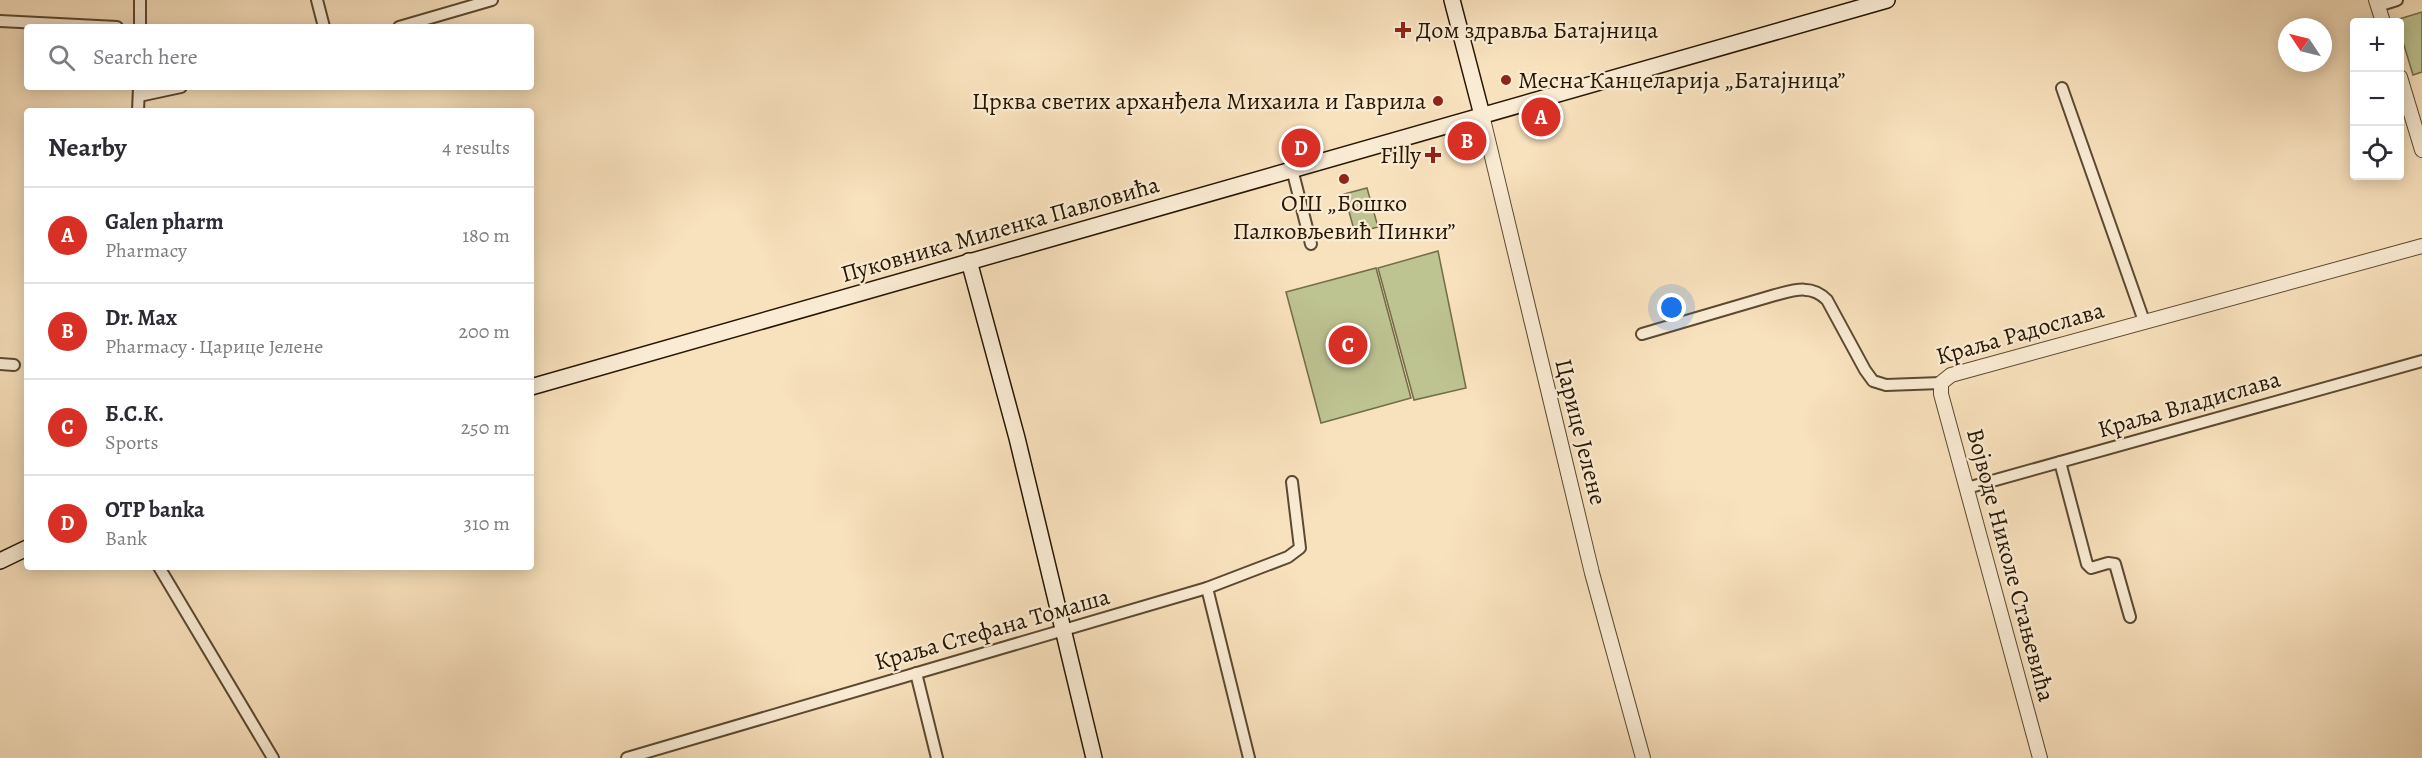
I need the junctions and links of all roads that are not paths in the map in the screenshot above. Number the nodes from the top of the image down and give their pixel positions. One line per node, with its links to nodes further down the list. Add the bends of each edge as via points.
1 (140, 0): 11 (street)
2 (317, 0): 12 (street)
3 (492, 0): 13 (street)
4 (1452, 0): 18 (main road)
5 (1887, 0): 18 (main road, Пуковника Миленка Павловића)
6 (2397, 0): 7 (street)
7 (2377, 3): 8 (street)
8 (2382, 18)
9 (0, 21): 10 (street)
10 (58, 24)
11 (140, 24)
12 (323, 24)
13 (409, 24)
14 (2062, 88): 24 (street)
15 (2404, 90): 19 (street)
16 (139, 91): 17 (street)
17 (138, 108)
18 (1482, 115): 20 (main road, Пуковника Миленка Павловића); 46 (street, Царице Јелене, via 1592,573)
19 (2421, 144)
20 (1292, 169): 21 (street); 23 (main road, Пуковника Миленка Павловића)
21 (1311, 244)
22 (2422, 246): 24 (street, Краља Радослава)
23 (969, 261): 30 (main road, Пуковника Миленка Павловића); 39 (main road)
24 (2144, 321): 29 (street, Краља Радослава, via 1951,375)
25 (1642, 334): 29 (street, Краља Радослава, via 1797,289 1809,289 1827,300 1873,381 1886,385)
26 (2422, 361): 31 (street, Краља Владислава)
27 (0, 364): 28 (street)
28 (14, 365)
29 (1941, 383): 33 (street, Војводе Николе Стањевића)
30 (534, 386)
31 (2060, 462): 33 (street, Краља Владислава); 38 (street, via 2087,564 2091,568 2115,564)
32 (1292, 482): 37 (street, Краља Стефана Томаша, via 1300,549)
33 (1967, 488): 47 (street, Војводе Николе Стањевића)
34 (24, 549): 35 (main road)
35 (0, 561)
36 (161, 570): 41 (street)
37 (1207, 588): 39 (street, Краља Стефана Томаша); 45 (street)
38 (2130, 617)
39 (1064, 630): 40 (street, Краља Стефана Томаша); 44 (main road)
40 (916, 673): 42 (street, Краља Стефана Томаша); 43 (street)
41 (273, 758)
42 (627, 758)
43 (937, 758)
44 (1094, 758)
45 (1249, 758)
46 (1643, 758)
47 (2040, 758)

